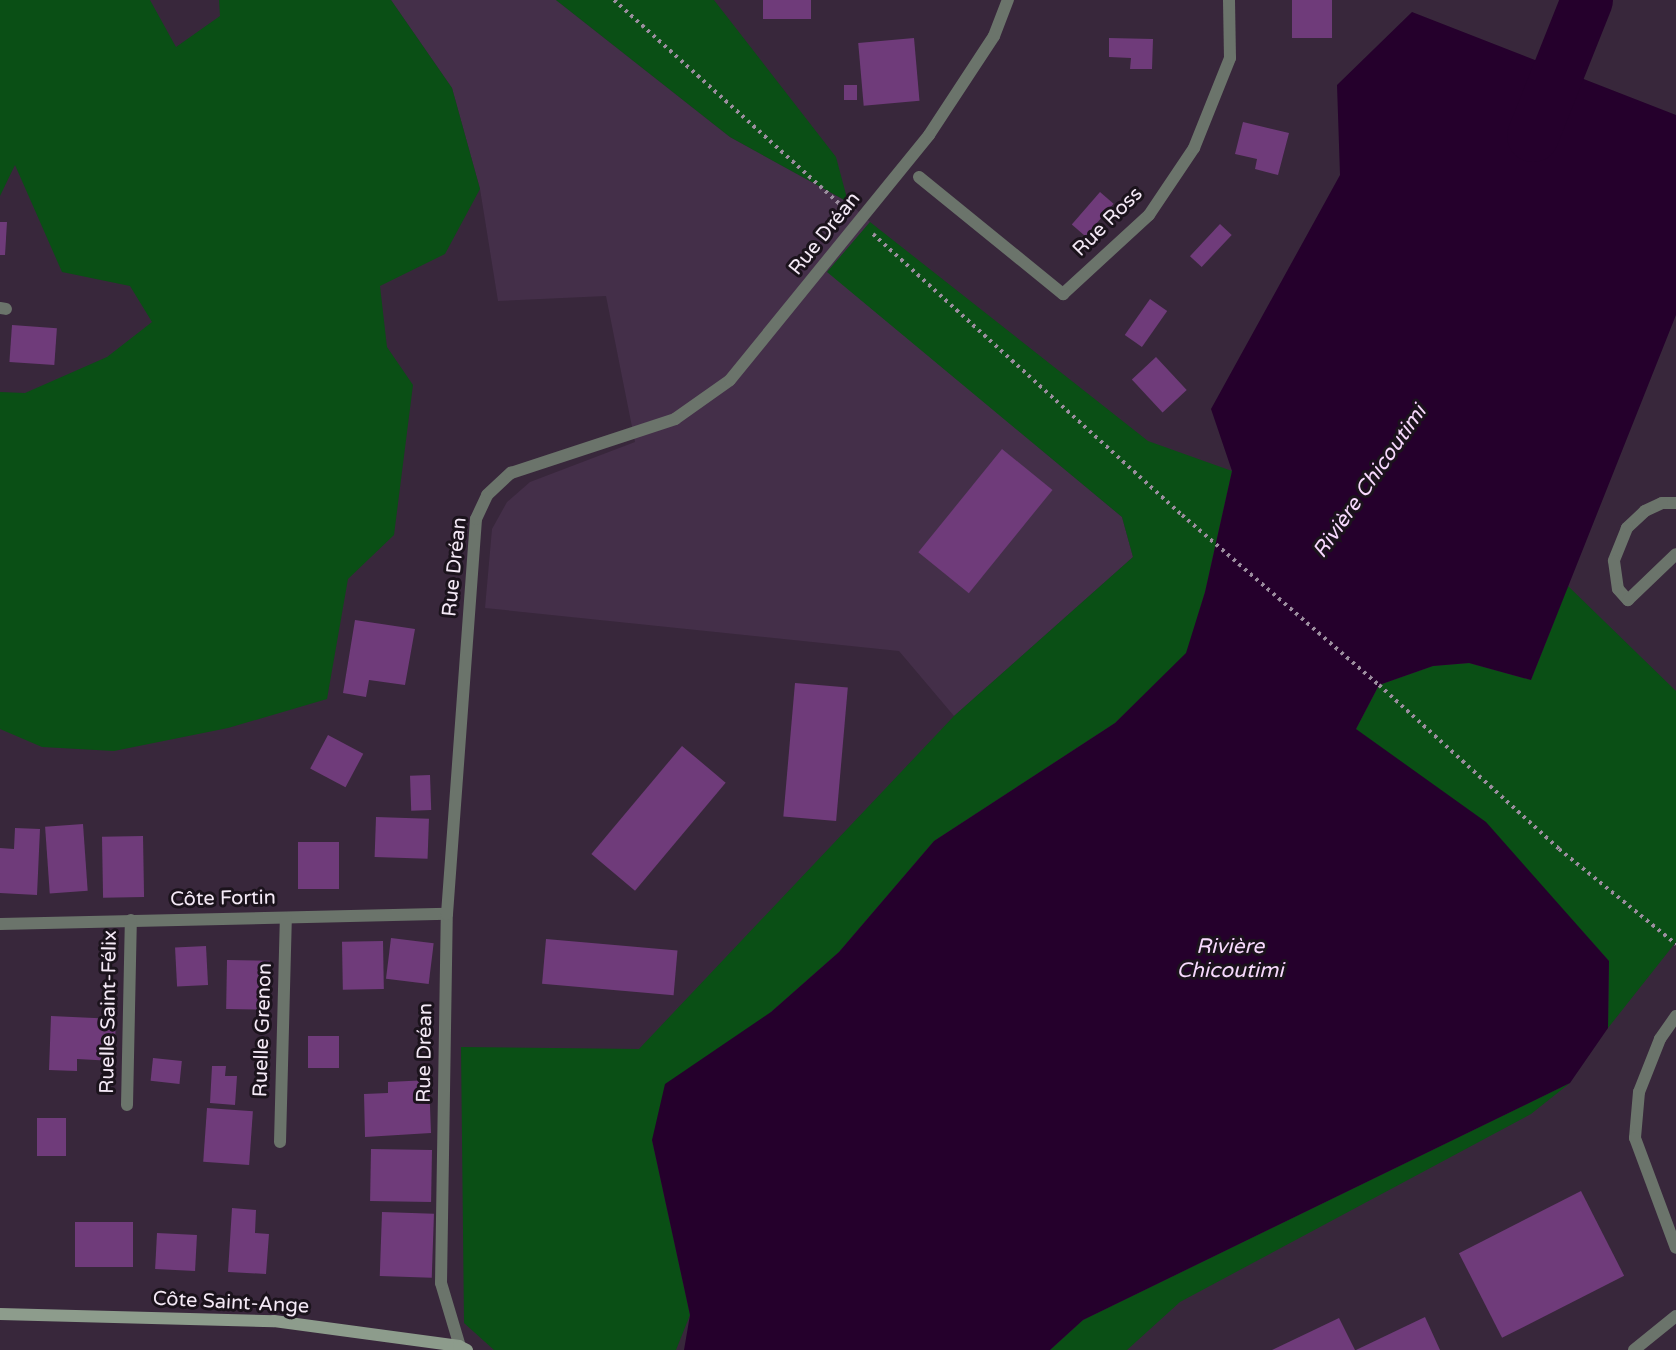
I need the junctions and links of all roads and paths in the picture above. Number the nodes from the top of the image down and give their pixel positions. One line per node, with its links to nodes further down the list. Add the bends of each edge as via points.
1 (614, 0): 5 (path)
2 (1008, 0): 5 (street, Rue Dréan, via 994,36 929,135)
3 (1229, 0): 4 (street, Rue Ross, via 1230,58 1194,148 1149,214 1063,294)
4 (919, 177)
5 (860, 222): 8 (street, Rue Dréan, via 730,380 675,419 511,473 487,495 477,519); 12 (path, via 1182,516 1379,685 1558,849)
6 (1676, 503): 7 (street, via 1662,503 1645,511 1627,528 1614,561 1618,589 1628,600)
7 (1676, 554)
8 (447, 914): 9 (street, Côte Fortin); 19 (street, Rue Dréan, via 441,1283)
9 (286, 918): 10 (street, Côte Fortin); 15 (street, Ruelle Grenon)
10 (131, 920): 11 (street, Côte Fortin); 14 (street, Ruelle Saint-Félix)
11 (0, 924)
12 (1676, 944)
13 (1676, 1016): 16 (street, via 1660,1039 1639,1092 1635,1138)
14 (127, 1105)
15 (280, 1142)
16 (1676, 1248)
17 (0, 1314): 19 (street, Côte Saint-Ange, via 274,1321)
18 (1676, 1316): 20 (street)
19 (462, 1349)
20 (1634, 1350)

